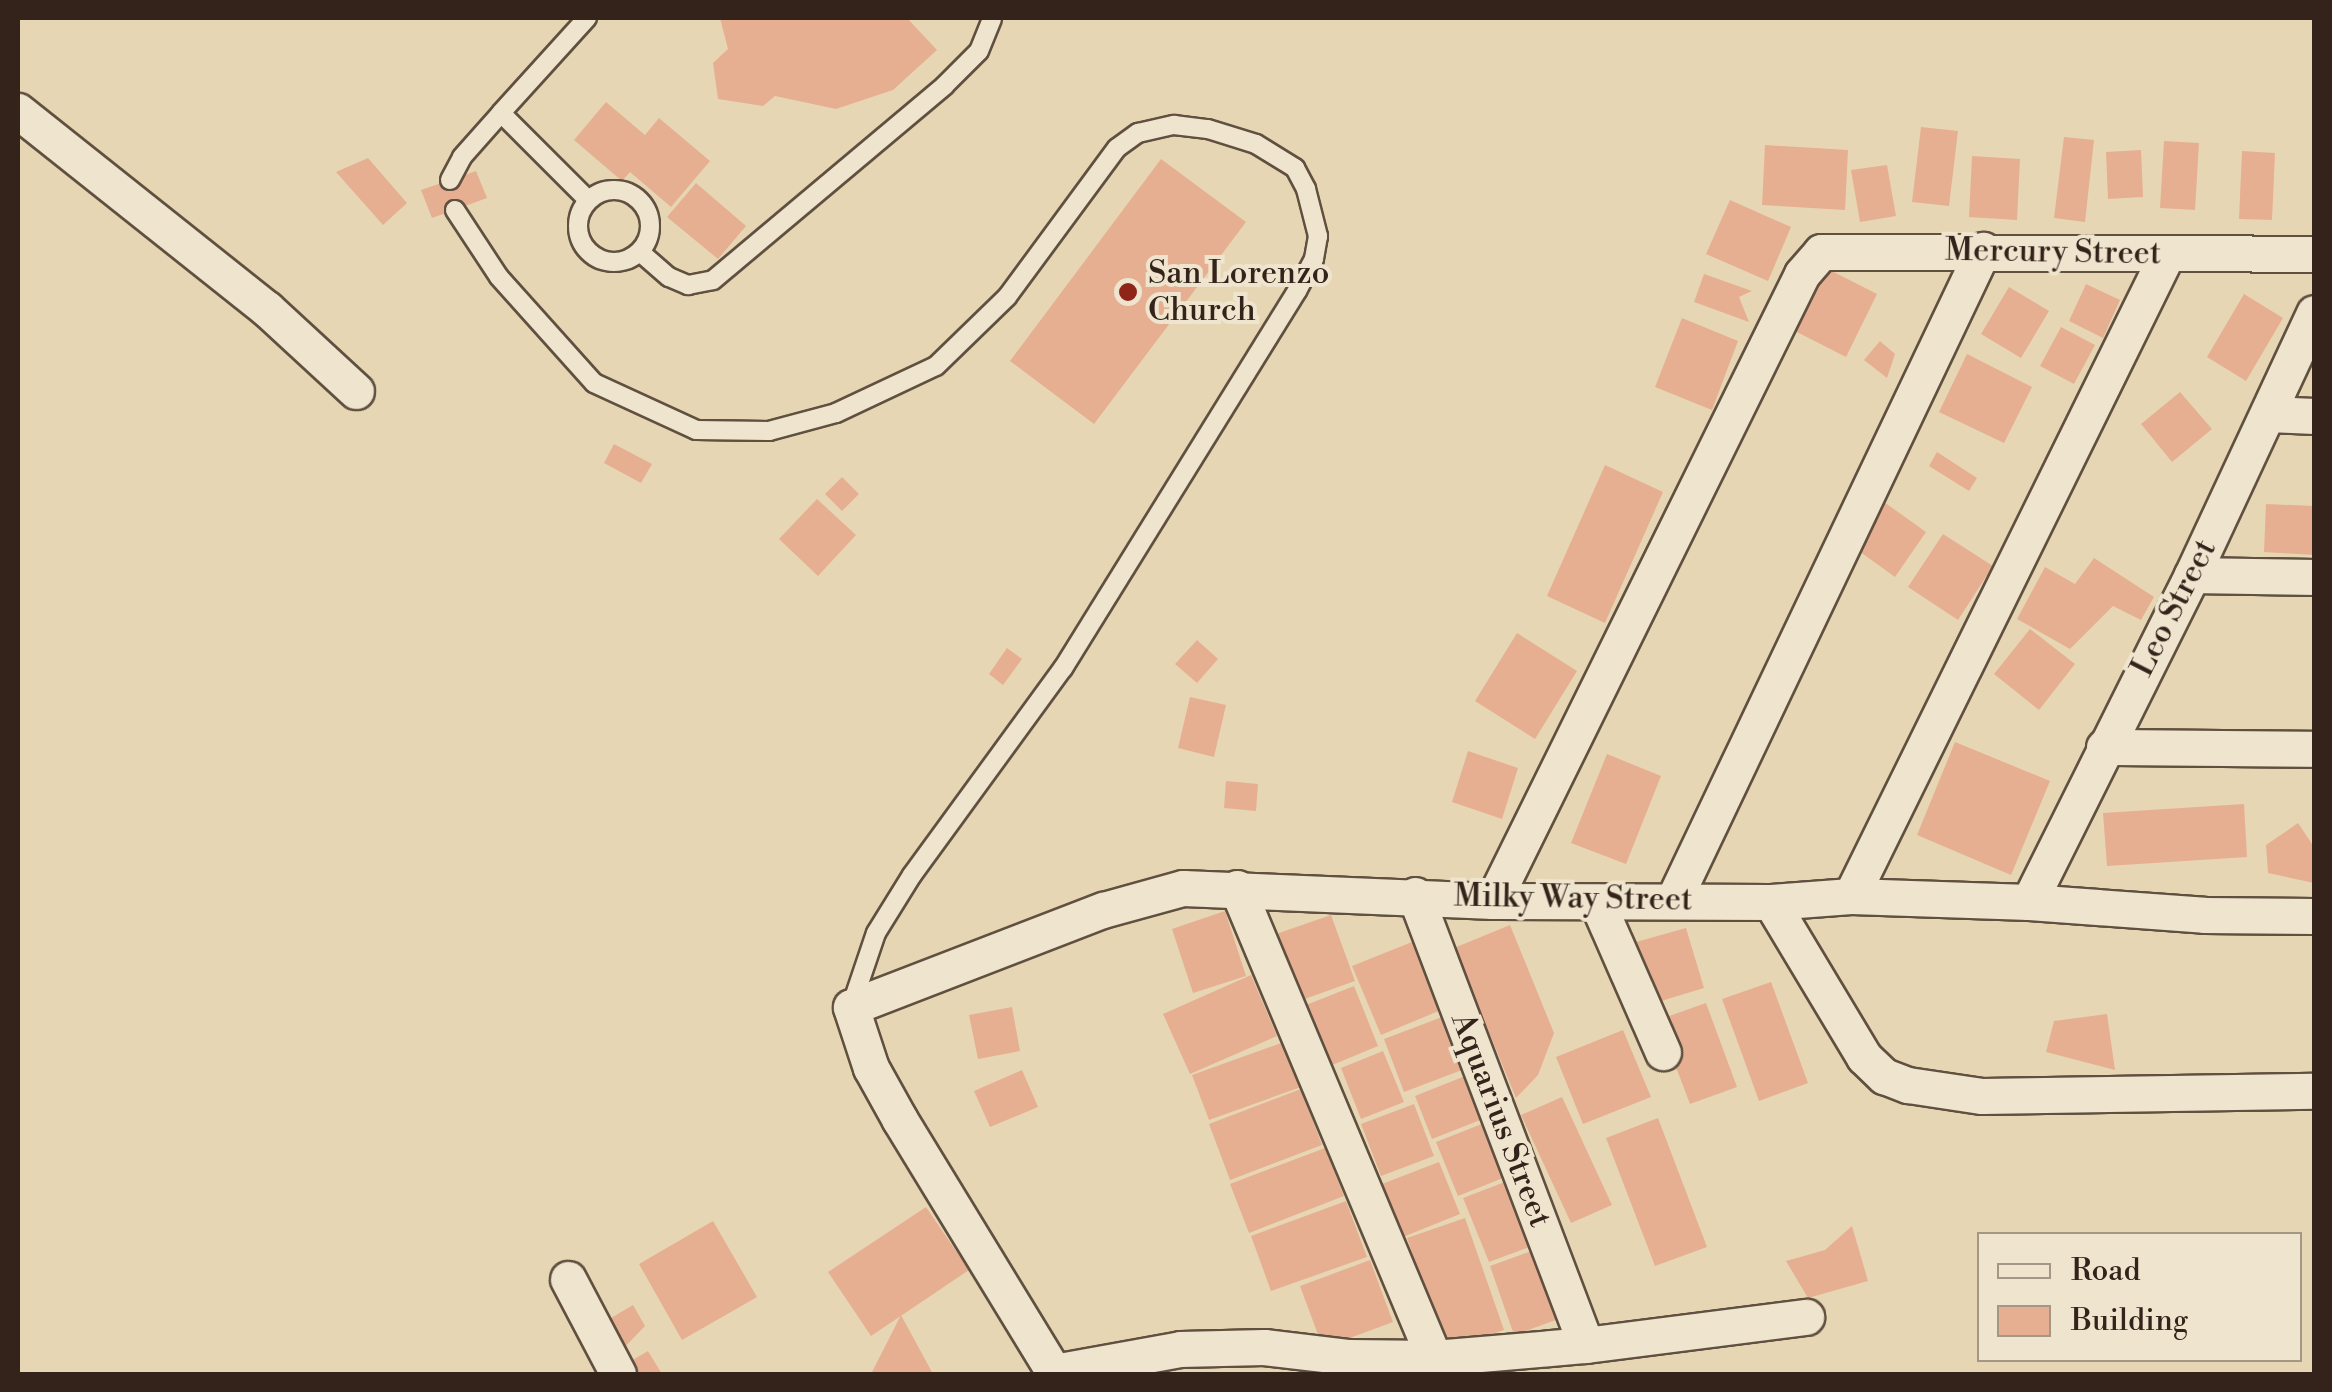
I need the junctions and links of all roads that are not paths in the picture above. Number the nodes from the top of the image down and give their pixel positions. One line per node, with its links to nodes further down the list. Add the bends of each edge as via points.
1 (587, 18): 4 (lane)
2 (992, 18): 9 (lane, via 979,50 944,86 713,280 688,285)
3 (18, 110): 13 (street, via 267,309)
4 (501, 113): 5 (lane); 6 (lane)
5 (450, 180)
6 (588, 200): 9 (lane, via 614,189 640,200 650,226); 9 (lane, via 576,225 588,252 614,263)
7 (455, 210): 29 (lane, via 510,291 594,384 696,430 769,431 836,413 936,366 1007,297 1116,148 1138,133 1174,125 1256,144 1295,168 1306,189 1318,236 1298,291 1064,668 912,875 876,933)
8 (1984, 250): 10 (street, Mercury Street); 23 (street); 24 (street, Mercury Street, via 1832,250 1821,252 1802,274)
9 (640, 252)
10 (2167, 254): 11 (street, Mercury Street); 22 (street)
11 (2314, 254)
12 (2314, 313): 14 (street, Leo Street)
13 (356, 391)
14 (2269, 414): 15 (street); 16 (street, Leo Street)
15 (2314, 416)
16 (2192, 575): 17 (street); 18 (street, Leo Street)
17 (2314, 577)
18 (2104, 747): 19 (street); 27 (street, Leo Street)
19 (2314, 749)
20 (1237, 888): 21 (street, Milky Way Street); 29 (street, Milky Way Street, via 1150,894); 35 (street)
21 (1416, 895): 24 (street, Milky Way Street); 34 (street, Aquarius Street)
22 (1851, 896): 26 (street, Milky Way Street); 27 (street, Milky Way Street)
23 (1674, 899): 25 (street, Milky Way Street); 26 (street, Milky Way Street)
24 (1493, 902): 25 (street, Milky Way Street)
25 (1597, 902): 30 (street)
26 (1771, 902): 31 (street, via 1864,1057 1884,1076 1908,1085 1982,1096)
27 (2030, 902): 28 (street, Milky Way Street)
28 (2314, 916)
29 (851, 1007): 36 (street, via 871,1068)
30 (1662, 1052)
31 (2314, 1091)
32 (568, 1279): 37 (street)
33 (1806, 1317): 34 (street)
34 (1586, 1345): 35 (street)
35 (1434, 1358): 36 (street, via 1180,1349)
36 (1054, 1373)
37 (618, 1374)

